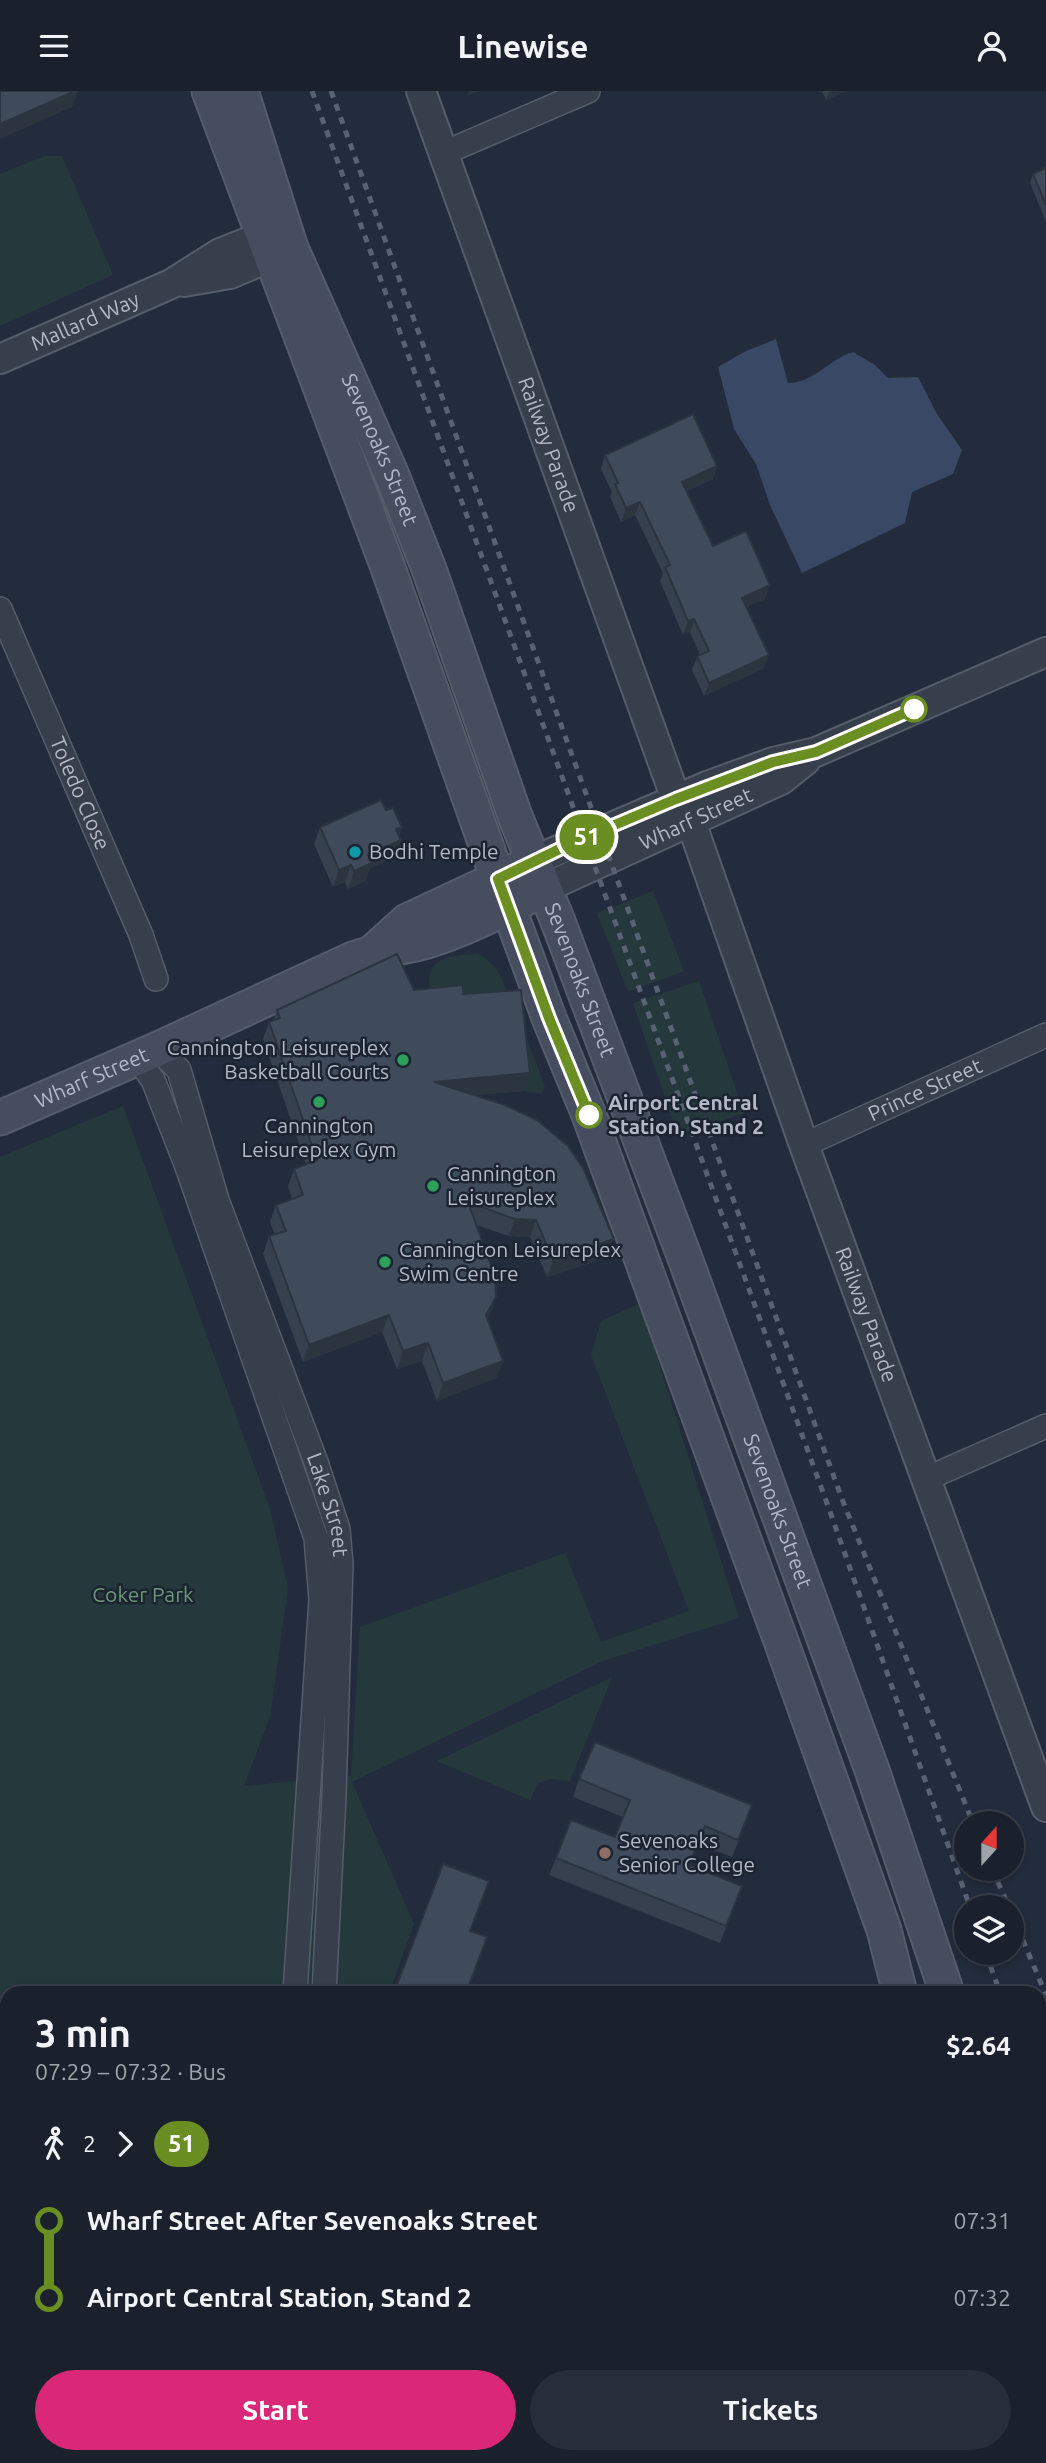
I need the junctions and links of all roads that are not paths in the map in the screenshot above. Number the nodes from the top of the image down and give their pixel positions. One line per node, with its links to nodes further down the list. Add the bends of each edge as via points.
1 (209, 91): 6 (main road, Sevenoaks Street)
2 (241, 91): 6 (main road, Sevenoaks Street)
3 (421, 91): 5 (street, Railway Parade)
4 (588, 91): 5 (street)
5 (444, 153): 11 (street, Railway Parade)
6 (277, 242): 7 (street, Mallard Way, via 230,274 171,284); 13 (main road, Sevenoaks Street, via 391,473); 14 (main road, Sevenoaks Street)
7 (0, 359)
8 (0, 608): 15 (street, Toledo Close)
9 (1046, 652): 10 (street, Wharf Street)
10 (816, 752): 11 (street, Wharf Street, via 773,762); 12 (street, Wharf Street, via 781,780)
11 (676, 799): 13 (street, Wharf Street)
12 (691, 823): 13 (street, Wharf Street); 19 (street, Railway Parade)
13 (539, 875): 14 (main road, Wharf Street); 22 (main road, Sevenoaks Street)
14 (503, 893): 17 (main road, Wharf Street, via 418,943 375,950); 23 (main road, Sevenoaks Street, via 589,1115)
15 (156, 979)
16 (1046, 1035): 19 (street, Prince Street)
17 (148, 1053): 18 (main road, Wharf Street); 27 (street, Lake Street, via 153,1080 316,1538 321,1599); 28 (street, Lake Street, via 179,1070 217,1200 338,1529 341,1564)
18 (0, 1118)
19 (804, 1145): 21 (street, Railway Parade)
20 (1046, 1426): 21 (street)
21 (926, 1479): 24 (street, Railway Parade)
22 (855, 1724): 23 (main road); 26 (main road, Sevenoaks Street)
23 (811, 1725): 25 (main road, Sevenoaks Street)
24 (1046, 1807)
25 (884, 1930): 26 (main road, via 909,1936); 29 (main road, Sevenoaks Street)
26 (933, 1951): 30 (main road, Sevenoaks Street)
27 (295, 1986)
28 (324, 1986)
29 (898, 1986)
30 (945, 1986)

